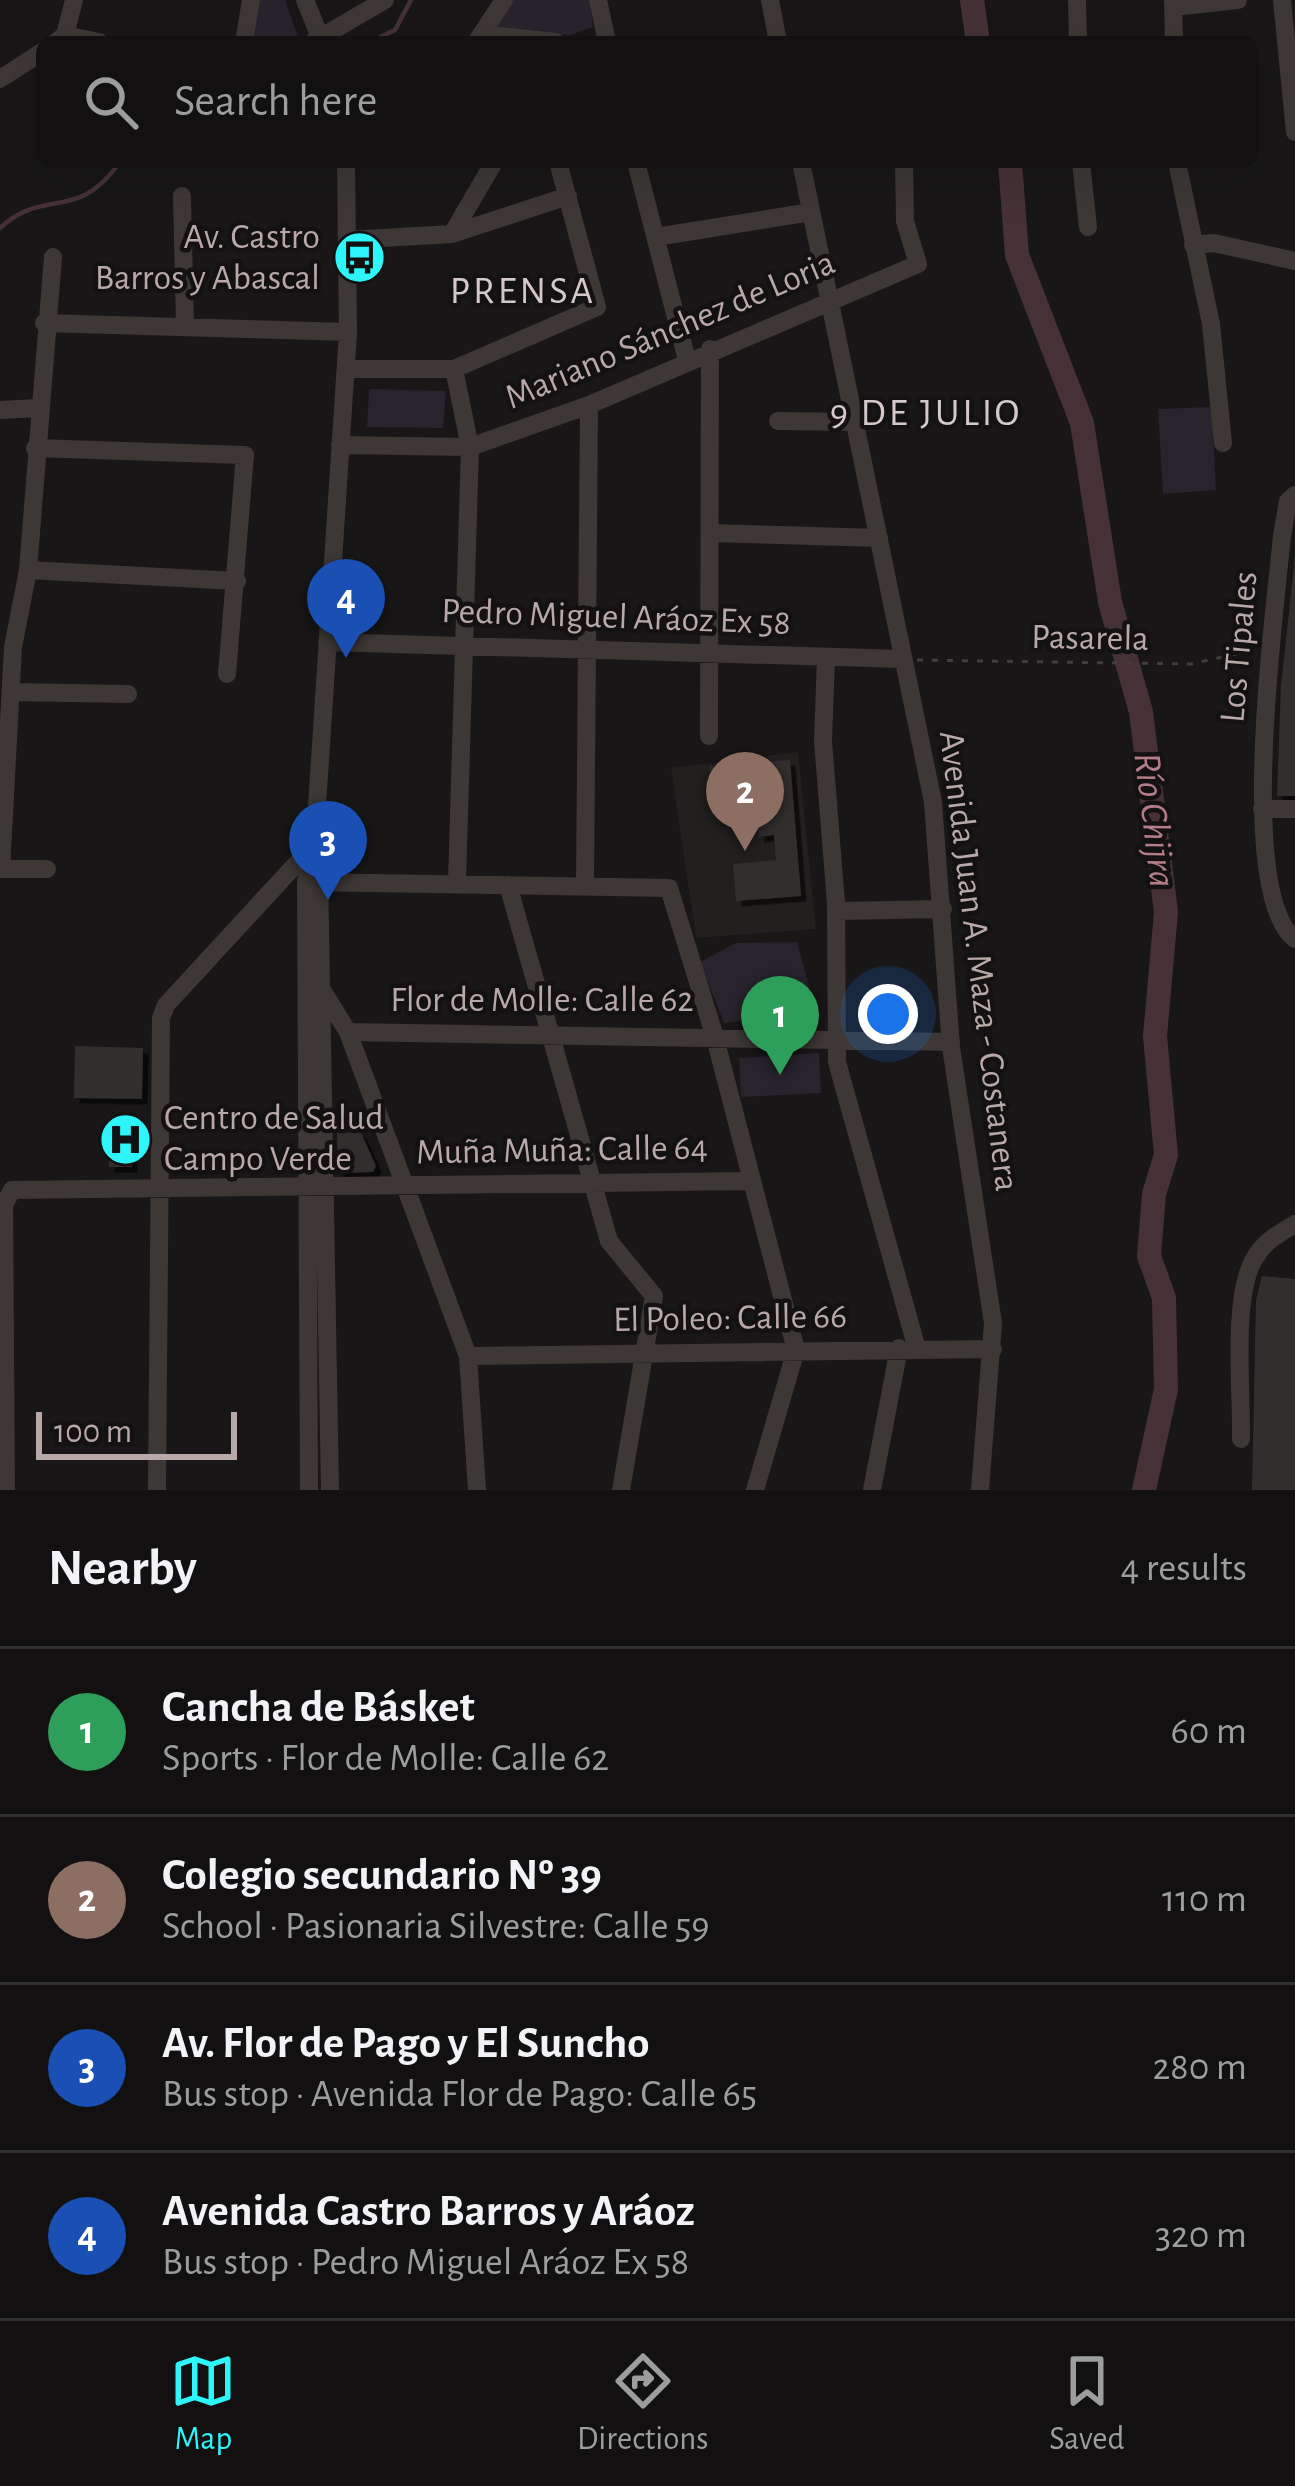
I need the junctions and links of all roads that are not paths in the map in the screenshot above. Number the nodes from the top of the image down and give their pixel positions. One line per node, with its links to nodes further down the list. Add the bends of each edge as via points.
1 (74, 0): 12 (street)
2 (251, 0): 13 (street)
3 (305, 0): 14 (street)
4 (385, 0): 15 (street)
5 (504, 0): 16 (street)
6 (598, 0): 17 (street)
7 (770, 0): 18 (street)
8 (1077, 0): 19 (street)
9 (1238, 0): 11 (street)
10 (1282, 0): 23 (street)
11 (1173, 4): 20 (street)
12 (61, 36)
13 (245, 36)
14 (317, 36)
15 (327, 36)
16 (481, 36)
17 (601, 36)
18 (777, 36)
19 (1078, 36)
20 (1174, 36)
21 (36, 56): 22 (street)
22 (0, 79)
23 (1295, 132)
24 (346, 168): 38 (street)
25 (490, 168): 36 (street)
26 (560, 168): 33 (street)
27 (638, 168): 37 (street)
28 (802, 168): 34 (street, Avenida Juan A. Maza - Costanera)
29 (904, 168): 42 (street, Mariano Sánchez de Loria, via 905,221 918,264)
30 (1083, 168): 35 (street)
31 (1178, 168): 39 (street)
32 (182, 196): 44 (street)
33 (568, 196): 36 (street); 49 (street, via 597,307)
34 (811, 212): 37 (street); 42 (street, Avenida Juan A. Maza - Costanera)
35 (1088, 227)
36 (452, 234): 38 (street)
37 (656, 237): 47 (street)
38 (347, 240): 45 (street)
39 (1193, 244): 41 (street); 55 (street)
40 (53, 257): 43 (street)
41 (1295, 261)
42 (830, 298): 46 (street, Mariano Sánchez de Loria); 54 (street, Avenida Juan A. Maza - Costanera)
43 (44, 323): 44 (street); 51 (street)
44 (185, 326): 45 (street)
45 (348, 332): 48 (street)
46 (710, 349): 47 (street, Mariano Sánchez de Loria); 60 (street)
47 (687, 359): 50 (street, Mariano Sánchez de Loria)
48 (346, 369): 49 (street); 56 (street)
49 (454, 370): 57 (street)
50 (590, 405): 57 (street, Mariano Sánchez de Loria); 67 (street)
51 (37, 408): 52 (street); 58 (street)
52 (0, 410)
53 (778, 421): 54 (street)
54 (852, 422): 61 (street, Avenida Juan A. Maza - Costanera)
55 (1223, 443)
56 (340, 446): 57 (street, Mariano Sánchez de Loria); 64 (street)
57 (470, 447): 65 (street)
58 (35, 448): 62 (street); 63 (street, via 245,454)
59 (1295, 495): 75 (street, Los Tipales, via 1282,536)
60 (710, 533): 61 (street); 68 (street)
61 (879, 538): 70 (street, Avenida Juan A. Maza - Costanera)
62 (28, 570): 63 (street); 66 (street)
63 (237, 581): 71 (street)
64 (327, 642): 65 (street, Pedro Miguel Aráoz Ex 58); 77 (street)
65 (465, 643): 67 (street, Pedro Miguel Aráoz Ex 58); 81 (street)
66 (6, 647): 72 (street)
67 (586, 648): 68 (street, Pedro Miguel Aráoz Ex 58); 83 (street)
68 (712, 651): 69 (street, Pedro Miguel Aráoz Ex 58); 74 (street)
69 (826, 657): 70 (street, Pedro Miguel Aráoz Ex 58); 85 (street, via 823,741)
70 (903, 659): 84 (street, Avenida Juan A. Maza - Costanera, via 933,802)
71 (227, 674)
72 (12, 692): 73 (street); 78 (street)
73 (128, 694)
74 (709, 736)
75 (1262, 809): 76 (street); 86 (street, Los Tipales, via 1276,919)
76 (1295, 809)
77 (314, 852): 80 (street); 95 (street, via 166,1005)
78 (0, 869): 79 (street)
79 (47, 869)
80 (313, 882): 81 (street); 87 (street); 97 (street)
81 (458, 882): 82 (street)
82 (508, 885): 83 (street); 89 (street)
83 (584, 887): 90 (street, via 669,888)
84 (943, 909): 85 (street); 92 (street, Avenida Juan A. Maza - Costanera)
85 (836, 911): 91 (street)
86 (1295, 939)
87 (321, 988): 88 (street); 98 (street)
88 (348, 1032): 89 (street, Flor de Molle: Calle 62); 96 (street)
89 (548, 1033): 90 (street, Flor de Molle: Calle 62); 94 (street)
90 (714, 1034): 91 (street, Flor de Molle: Calle 62); 93 (street)
91 (835, 1039): 92 (street, Flor de Molle: Calle 62); 100 (street)
92 (951, 1042): 101 (street, Avenida Juan A. Maza - Costanera)
93 (752, 1181): 94 (street, Muña Muña: Calle 64); 102 (street)
94 (591, 1183): 96 (street, Muña Muña: Calle 64); 103 (street, via 609,1241 654,1296)
95 (157, 1185): 97 (street, Muña Muña: Calle 64); 106 (street, Muña Muña: Calle 64, via 12,1190 4,1205); 107 (street)
96 (404, 1185): 98 (street, Muña Muña: Calle 64); 104 (street)
97 (305, 1186): 98 (street, Muña Muña: Calle 64); 108 (street)
98 (328, 1186): 109 (street)
99 (1295, 1224): 105 (street, via 1268,1240 1251,1264)
100 (908, 1348): 101 (street, El Poleo: Calle 66); 102 (street, El Poleo: Calle 66); 113 (street)
101 (993, 1349): 114 (street, Avenida Juan A. Maza - Costanera)
102 (796, 1350): 103 (street, El Poleo: Calle 66); 112 (street)
103 (646, 1352): 104 (street, El Poleo: Calle 66); 111 (street)
104 (468, 1356): 110 (street)
105 (1240, 1438)
106 (7, 1490)
107 (157, 1490)
108 (309, 1490)
109 (330, 1490)
110 (477, 1490)
111 (622, 1490)
112 (755, 1490)
113 (872, 1490)
114 (980, 1490)

